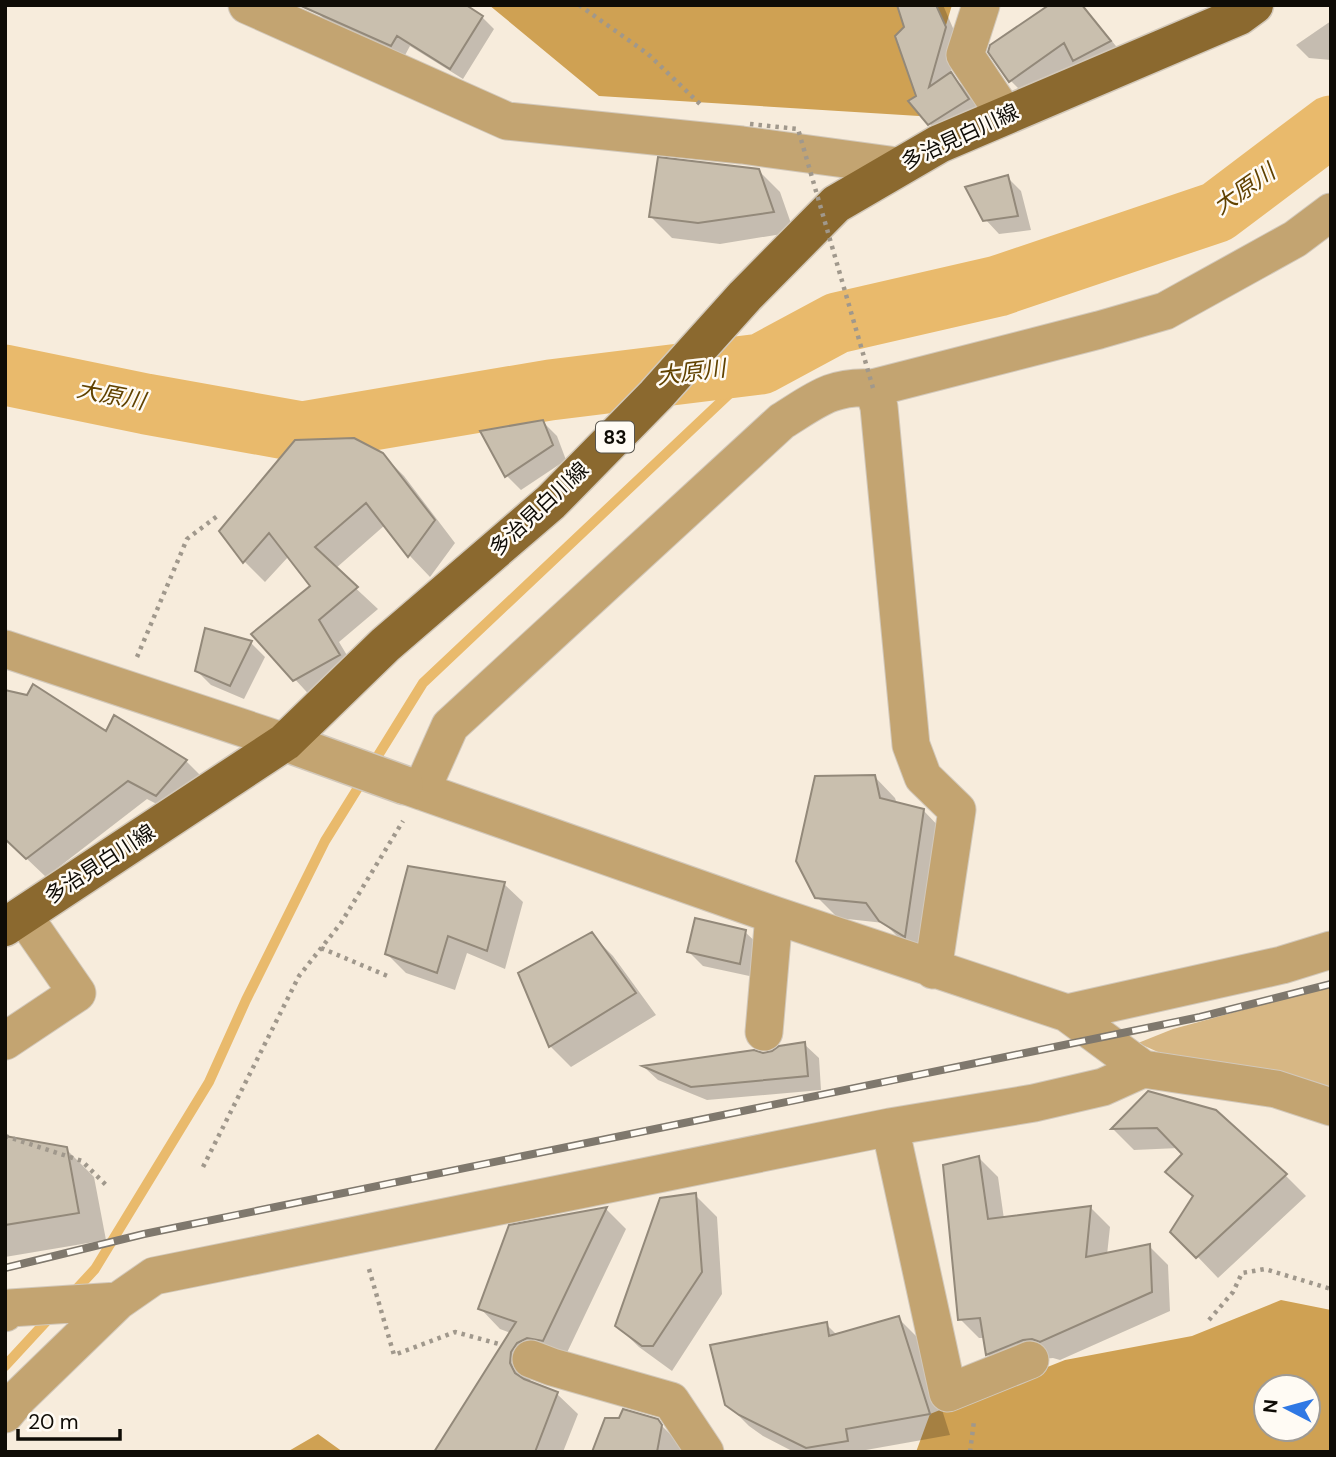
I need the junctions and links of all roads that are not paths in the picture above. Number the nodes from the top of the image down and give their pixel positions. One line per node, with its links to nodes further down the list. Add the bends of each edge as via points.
1 (247, 5): 5 (street, via 507,121 746,135)
2 (981, 5): 4 (street, via 964,55)
3 (1255, 5): 4 (main road, 多治見白川線 / 83)
4 (1005, 115): 5 (main road, 多治見白川線 / 83)
5 (897, 166): 9 (main road, 多治見白川線 / 83, via 836,204 551,502 385,645)
6 (1331, 212): 7 (street, via 1295,239 1165,311)
7 (873, 388): 10 (street, via 852,386 828,392 782,421 450,726); 14 (street, via 879,407 911,746 923,778 957,810)
8 (5, 649): 9 (street)
9 (285, 742): 10 (street); 12 (main road, 多治見白川線 / 83)
10 (413, 788): 11 (street)
11 (774, 915): 14 (street); 16 (street)
12 (14, 921): 17 (street, via 77,993)
13 (1331, 950): 15 (street)
14 (933, 970): 15 (street)
15 (1067, 1013): 18 (street)
16 (764, 1032)
17 (5, 1041)
18 (1143, 1069): 19 (street, via 1276,1089); 20 (street, via 1103,1087 1034,1103)
19 (1331, 1107)
20 (890, 1127): 21 (street, via 154,1276); 23 (street, via 948,1393)
21 (118, 1301): 22 (street, via 10,1308); 25 (street)
22 (5, 1314)
23 (1030, 1360)
24 (541, 1363): 26 (street, via 671,1401)
25 (5, 1414)
26 (705, 1452)

